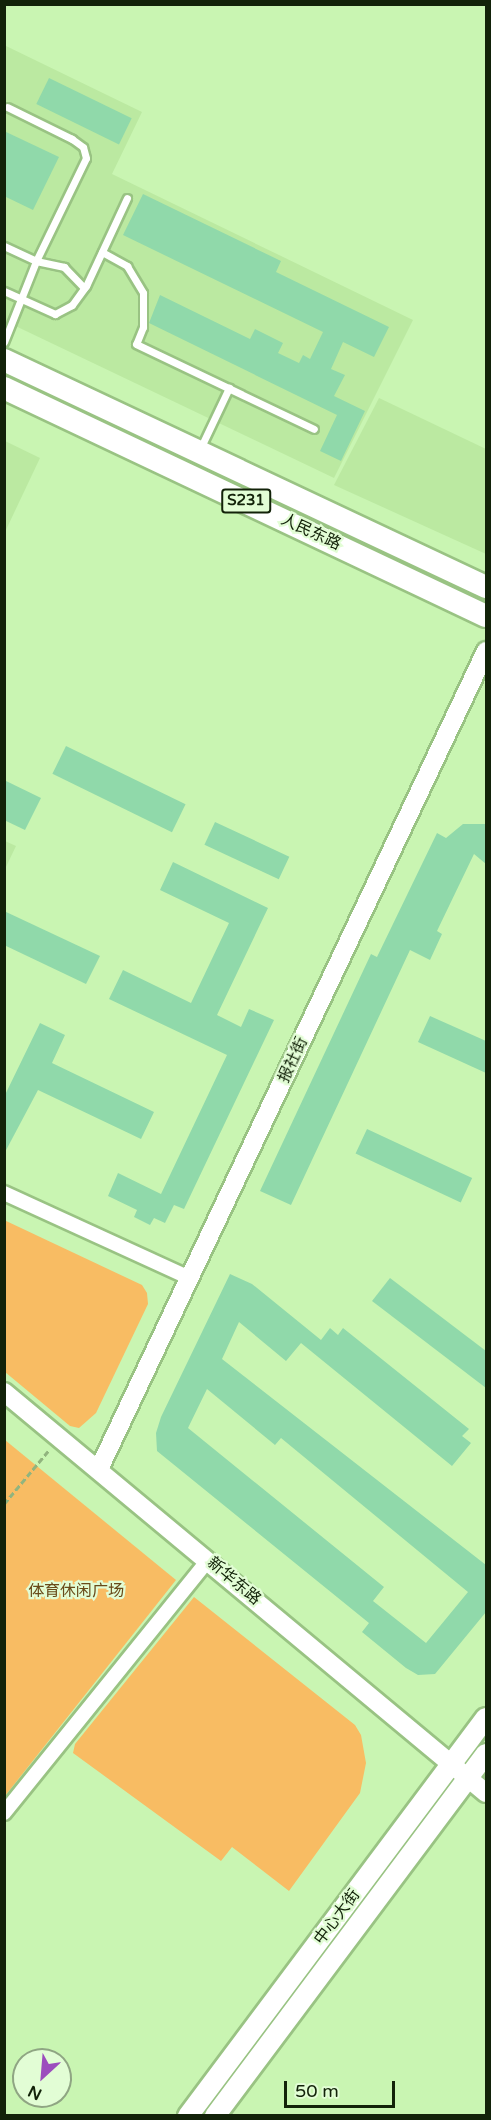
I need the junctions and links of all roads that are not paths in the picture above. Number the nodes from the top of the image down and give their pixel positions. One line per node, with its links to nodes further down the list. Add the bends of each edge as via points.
1 (7, 107): 5 (lane, via 72,139 83,147 86,158)
2 (127, 198): 4 (lane)
3 (4, 246): 5 (lane)
4 (102, 252): 6 (lane); 12 (lane, via 127,266 143,293 143,327 136,344)
5 (36, 261): 6 (lane, via 64,267); 8 (lane)
6 (84, 288): 8 (lane, via 72,305 55,314)
7 (4, 291): 8 (lane)
8 (24, 300): 9 (lane)
9 (4, 342)
10 (4, 360): 14 (main road, 人民东路 / S231)
11 (4, 388): 16 (main road, 人民东路 / S231)
12 (229, 388): 13 (lane); 14 (lane)
13 (314, 429)
14 (199, 451): 15 (main road, 人民东路 / S231)
15 (486, 587)
16 (486, 616)
17 (486, 651): 19 (street, 报社街)
18 (4, 1193): 19 (street)
19 (190, 1278): 21 (street, 报社街)
20 (4, 1392): 21 (street, 新华东路)
21 (99, 1469): 22 (street, 新华东路)
22 (208, 1560): 25 (street, 新华东路); 27 (street)
23 (486, 1718): 25 (main road, 中心大街)
24 (486, 1754): 25 (main road, 中心大街)
25 (461, 1772): 26 (street, 新华东路); 28 (main road, 中心大街); 29 (main road, 中心大街)
26 (486, 1793)
27 (4, 1813)
28 (188, 2115)
29 (215, 2115)

